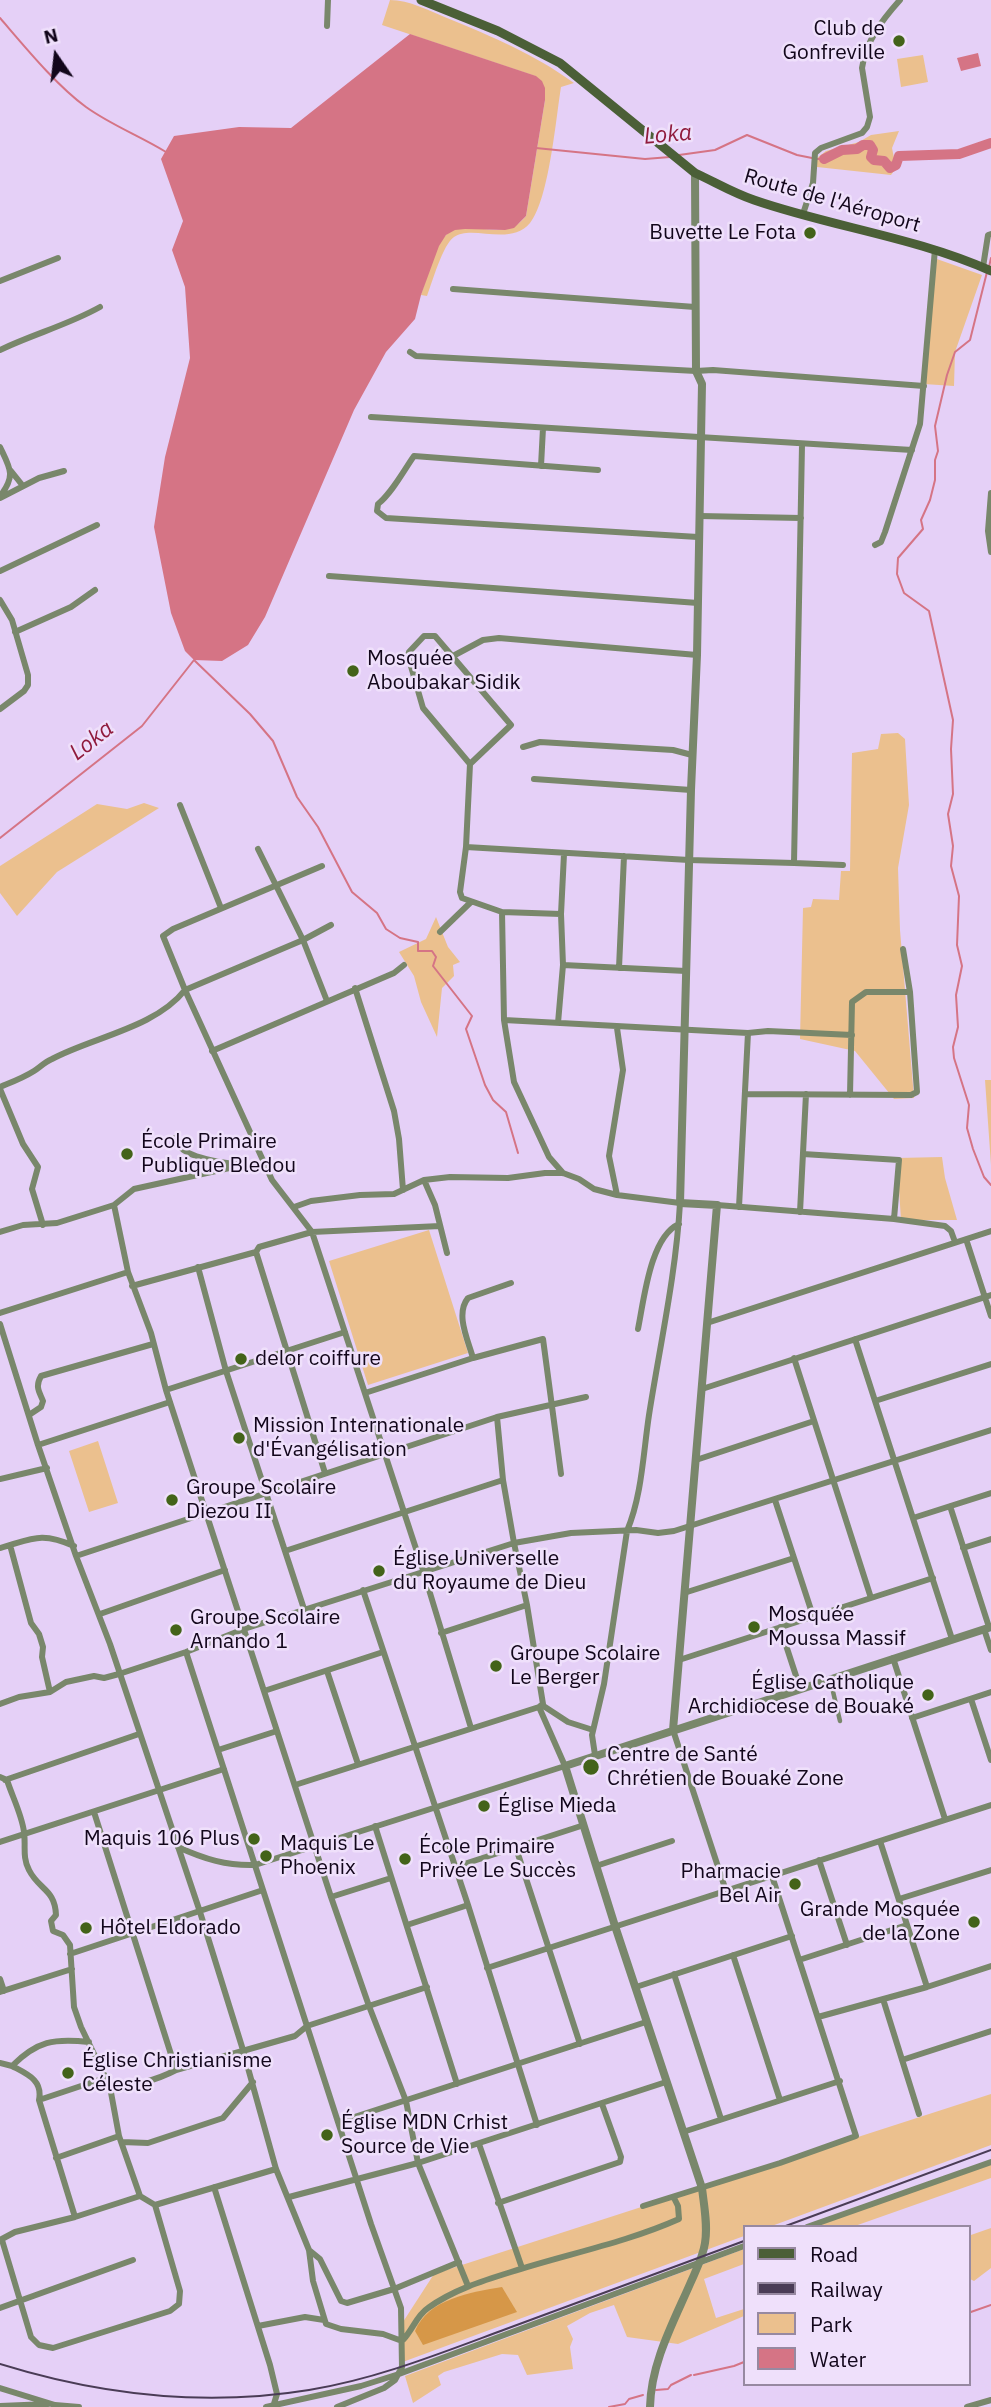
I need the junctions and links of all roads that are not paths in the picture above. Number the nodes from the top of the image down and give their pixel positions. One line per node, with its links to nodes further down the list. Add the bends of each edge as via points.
1 (328, 0): 4 (street)
2 (421, 0): 5 (main road, Route de l'Aéroport, via 498,31 560,63)
3 (900, 0): 6 (street, via 874,32 863,61 870,117 867,127 815,153 813,183)
4 (327, 26)
5 (695, 173): 6 (main road, Route de l'Aéroport, via 753,200); 14 (street)
6 (803, 214): 8 (main road, Route de l'Aéroport)
7 (991, 234): 10 (street, via 986,244)
8 (934, 249): 10 (main road, Route de l'Aéroport); 18 (street)
9 (58, 258): 11 (street)
10 (987, 269)
11 (0, 281)
12 (453, 289): 14 (street)
13 (100, 307): 15 (street)
14 (695, 307): 17 (street)
15 (0, 350)
16 (410, 352): 17 (street, via 416,356)
17 (696, 371): 18 (street); 21 (street, via 702,384)
18 (924, 386): 24 (street)
19 (371, 417): 20 (street)
20 (543, 428): 21 (street); 25 (street)
21 (699, 437): 22 (street); 32 (street)
22 (802, 444): 24 (street); 33 (street)
23 (0, 447): 27 (street)
24 (912, 450): 36 (street, via 885,532)
25 (541, 466): 26 (street); 35 (street, via 414,456 377,511 386,518)
26 (598, 470)
27 (11, 471): 29 (street); 31 (street)
28 (64, 471): 29 (street)
29 (23, 486): 31 (street)
30 (991, 493): 37 (street)
31 (0, 497)
32 (700, 516): 33 (street); 35 (street)
33 (801, 518): 58 (street)
34 (97, 525): 38 (street)
35 (698, 537): 42 (street)
36 (875, 545)
37 (991, 552)
38 (0, 571)
39 (329, 576): 42 (street)
40 (95, 590): 43 (street, via 71,607)
41 (0, 600): 43 (street)
42 (698, 603): 44 (street)
43 (15, 632): 46 (street, via 28,685)
44 (697, 654): 45 (street, via 499,638 483,640); 48 (street)
45 (453, 656): 49 (street, via 512,725); 49 (street, via 436,636 429,635 408,656 422,708)
46 (0, 709)
47 (523, 747): 48 (street, via 540,742)
48 (692, 755): 51 (street)
49 (470, 764): 53 (street)
50 (534, 779): 51 (street)
51 (691, 790): 57 (street)
52 (180, 805): 63 (street)
53 (466, 847): 55 (street); 62 (street, via 460,892)
54 (258, 849): 61 (street)
55 (564, 854): 56 (street); 65 (street)
56 (624, 856): 57 (street); 72 (street)
57 (689, 860): 58 (street); 73 (street)
58 (794, 863): 59 (street)
59 (843, 865)
60 (322, 866): 61 (street)
61 (274, 885): 63 (street); 68 (street)
62 (471, 902): 64 (street); 67 (street)
63 (221, 908): 75 (street, via 163,936)
64 (502, 912): 65 (street); 78 (street)
65 (561, 914): 71 (street)
66 (331, 925): 68 (street)
67 (440, 932)
68 (303, 940): 75 (street); 77 (street)
69 (903, 948): 76 (street)
70 (404, 965): 74 (street)
71 (563, 965): 72 (street); 79 (street)
72 (619, 968): 73 (street)
73 (686, 971): 81 (street)
74 (355, 988): 77 (street); 95 (street, via 394,1111)
75 (185, 990): 84 (street); 85 (street, via 161,1012 50,1059)
76 (910, 992): 83 (street, via 866,992 856,997); 88 (street, via 917,1092)
77 (327, 1001): 84 (street)
78 (504, 1020): 79 (street); 93 (street, via 514,1082 549,1157)
79 (558, 1023): 80 (street)
80 (617, 1028): 81 (street); 96 (street, via 623,1070 609,1156)
81 (684, 1030): 82 (street); 97 (street)
82 (748, 1033): 83 (street); 86 (street)
83 (852, 1035): 88 (street)
84 (212, 1051): 92 (street)
85 (0, 1088): 105 (street, via 23,1144 38,1167 32,1189)
86 (746, 1094): 87 (street); 101 (street)
87 (806, 1094): 88 (street); 90 (street)
88 (850, 1095)
89 (175, 1138): 91 (street, via 196,1156)
90 (803, 1154): 102 (street); 103 (street, via 899,1160)
91 (243, 1165): 92 (street); 98 (street, via 134,1189)
92 (267, 1166): 100 (street, via 272,1180)
93 (563, 1173): 94 (street); 96 (street)
94 (424, 1180): 95 (street); 106 (street)
95 (403, 1190): 100 (street)
96 (617, 1195): 97 (street)
97 (680, 1203): 99 (street); 104 (street)
98 (114, 1205): 105 (street); 115 (street)
99 (717, 1205): 101 (street); 121 (street)
100 (294, 1207): 109 (street)
101 (739, 1207): 102 (street)
102 (800, 1212): 103 (street)
103 (894, 1219): 111 (street, via 945,1226)
104 (679, 1224): 123 (street, via 666,1232 650,1268); 161 (street, via 642,1473)
105 (43, 1225): 107 (street)
106 (440, 1226): 109 (street); 113 (street)
107 (0, 1231)
108 (991, 1231): 110 (street)
109 (312, 1232): 112 (street, via 259,1247); 124 (street)
110 (966, 1239): 111 (street); 118 (street)
111 (955, 1242): 121 (street)
112 (256, 1252): 114 (street); 127 (street)
113 (447, 1253)
114 (198, 1267): 117 (street); 131 (street)
115 (128, 1272): 117 (street); 119 (street)
116 (511, 1283): 128 (street, via 463,1303 461,1312)
117 (132, 1286): 126 (street)
118 (988, 1296): 120 (street); 125 (street)
119 (0, 1313)
120 (991, 1316)
121 (707, 1323): 132 (street)
122 (0, 1324): 139 (street)
123 (638, 1329)
124 (345, 1332): 127 (street); 134 (street)
125 (855, 1339): 129 (street); 136 (street)
126 (153, 1344): 133 (street); 139 (street, via 41,1376 37,1391 43,1401)
127 (286, 1351): 131 (street); 148 (street)
128 (473, 1358): 134 (street); 138 (street, via 543,1339)
129 (794, 1358): 132 (street); 141 (street)
130 (991, 1364): 136 (street)
131 (226, 1371): 133 (street); 153 (street)
132 (702, 1389): 145 (street)
133 (166, 1390): 137 (street)
134 (365, 1393): 144 (street)
135 (586, 1397): 138 (street)
136 (875, 1401): 146 (street)
137 (170, 1402): 143 (street); 157 (street)
138 (553, 1403): 140 (street); 149 (street)
139 (29, 1415): 143 (street)
140 (497, 1417): 144 (street); 151 (street)
141 (814, 1421): 145 (street); 152 (street)
142 (991, 1430): 146 (street)
143 (38, 1445): 147 (street)
144 (385, 1453): 148 (street); 158 (street)
145 (696, 1460): 160 (street)
146 (894, 1462): 152 (street); 159 (street)
147 (47, 1468): 150 (street); 165 (street)
148 (326, 1473): 153 (street)
149 (561, 1474)
150 (0, 1479)
151 (503, 1480): 158 (street); 163 (street)
152 (833, 1480): 155 (street); 176 (street)
153 (266, 1492): 157 (street); 168 (street)
154 (991, 1493): 156 (street)
155 (775, 1500): 160 (street); 170 (street)
156 (950, 1506): 159 (street); 167 (street)
157 (206, 1512): 169 (street); 171 (street)
158 (404, 1512): 168 (street); 172 (street)
159 (913, 1518): 173 (street)
160 (690, 1525): 161 (street, via 666,1533); 175 (street)
161 (627, 1531): 163 (street, via 571,1533); 204 (street)
162 (991, 1539): 167 (street)
163 (514, 1544): 172 (street); 177 (street)
164 (10, 1545): 165 (street, via 47,1536); 166 (street); 196 (street, via 31,1623 43,1647)
165 (74, 1546): 169 (street)
166 (0, 1548)
167 (963, 1548): 182 (street)
168 (285, 1551): 178 (street)
169 (76, 1556): 179 (street)
170 (794, 1558): 175 (street); 180 (street)
171 (225, 1570): 179 (street); 183 (street)
172 (423, 1570): 174 (street); 184 (street)
173 (933, 1578): 176 (street); 185 (street)
174 (363, 1590): 178 (street); 188 (street)
175 (684, 1593): 190 (street)
176 (871, 1598): 180 (street)
177 (527, 1605): 184 (street); 200 (street, via 543,1698)
178 (304, 1609): 183 (street)
179 (100, 1614): 192 (street)
180 (813, 1616): 181 (street)
181 (780, 1627): 190 (street); 194 (street)
182 (988, 1627): 185 (street); 186 (street)
183 (244, 1629): 187 (street); 195 (street)
184 (441, 1633): 203 (street)
185 (952, 1639): 189 (street)
186 (991, 1650)
187 (186, 1652): 192 (street); 210 (street)
188 (383, 1652): 191 (street); 209 (street)
189 (893, 1658): 193 (street); 201 (street)
190 (679, 1660): 205 (street)
191 (327, 1671): 195 (street); 213 (street)
192 (119, 1674): 196 (street, via 75,1679); 207 (street)
193 (830, 1679): 194 (street); 202 (street)
194 (800, 1688): 205 (street)
195 (264, 1691): 206 (street)
196 (50, 1692): 199 (street)
197 (991, 1692): 198 (street)
198 (971, 1699): 201 (street); 208 (street)
199 (0, 1704)
200 (540, 1706): 203 (street); 204 (street); 214 (street)
201 (912, 1718): 222 (street)
202 (840, 1721)
203 (471, 1728): 209 (street)
204 (593, 1730): 211 (street)
205 (673, 1730): 211 (street); 240 (street)
206 (277, 1731): 210 (street); 217 (street)
207 (139, 1734): 216 (street); 218 (street)
208 (987, 1737): 212 (street)
209 (415, 1746): 213 (street); 220 (street)
210 (218, 1750): 215 (street)
211 (596, 1755): 214 (street)
212 (991, 1760)
213 (358, 1765): 217 (street)
214 (565, 1766): 220 (street); 223 (street)
215 (224, 1769): 218 (street); 233 (street)
216 (2, 1780): 225 (street)
217 (295, 1785): 229 (street)
218 (159, 1791): 221 (street); 230 (street)
219 (991, 1804): 222 (street)
220 (435, 1807): 224 (street); 235 (street)
221 (94, 1812): 225 (street); 248 (street)
222 (945, 1819): 227 (street)
223 (584, 1825): 231 (street); 234 (street)
224 (375, 1826): 229 (street); 238 (street)
225 (25, 1834): 228 (street); 252 (street, via 29,1870 50,1892 56,1905 51,1921 54,1931 70,1945)
226 (672, 1841): 234 (street)
227 (880, 1841): 232 (street); 242 (street)
228 (0, 1842)
229 (315, 1846): 233 (street); 241 (street)
230 (178, 1847): 233 (street, via 232,1866); 244 (street)
231 (516, 1848): 235 (street); 251 (street)
232 (819, 1860): 237 (street); 250 (street)
233 (255, 1865): 239 (street)
234 (596, 1866): 247 (street)
235 (455, 1867): 243 (street)
236 (991, 1870): 242 (street)
237 (772, 1876): 240 (street); 249 (street)
238 (391, 1878): 241 (street); 245 (street)
239 (263, 1890): 244 (street); 268 (street)
240 (726, 1891): 247 (street)
241 (331, 1897): 265 (street)
242 (899, 1899): 246 (street)
243 (468, 1905): 245 (street); 256 (street)
244 (200, 1912): 248 (street); 272 (street)
245 (407, 1925): 260 (street)
246 (907, 1925): 250 (street); 262 (street)
247 (615, 1926): 251 (street); 261 (street)
248 (133, 1933): 252 (street); 277 (street)
249 (792, 1936): 253 (street); 254 (street)
250 (847, 1945): 254 (street)
251 (548, 1948): 256 (street); 271 (street)
252 (70, 1954): 257 (street)
253 (733, 1955): 258 (street); 285 (street)
254 (799, 1960): 266 (street)
255 (991, 1966): 262 (street)
256 (486, 1968): 275 (street)
257 (72, 1969): 263 (street); 270 (street, via 74,2007)
258 (674, 1974): 261 (street); 289 (street)
259 (0, 1979): 263 (street)
260 (427, 1987): 265 (street); 282 (street)
261 (636, 1987): 267 (street)
262 (927, 1987): 264 (street)
263 (2, 1992)
264 (883, 1999): 266 (street); 273 (street)
265 (369, 2007): 268 (street); 286 (street)
266 (818, 2017): 279 (street)
267 (646, 2022): 271 (street); 281 (street)
268 (307, 2026): 272 (street, via 295,2036); 290 (street)
269 (991, 2031): 273 (street)
270 (89, 2042): 276 (street, via 62,2039 39,2044); 278 (street)
271 (580, 2044): 275 (street)
272 (243, 2050): 277 (street); 280 (street)
273 (901, 2060): 288 (street)
274 (0, 2063): 276 (street)
275 (516, 2064): 282 (street); 291 (street)
276 (12, 2066): 284 (street, via 38,2083)
277 (176, 2070): 283 (street, via 140,2084)
278 (105, 2078): 283 (street); 284 (street)
279 (840, 2081): 285 (street); 301 (street, via 855,2137)
280 (253, 2082): 293 (street, via 223,2118 148,2143); 298 (street)
281 (666, 2082): 287 (street); 292 (street)
282 (457, 2084): 286 (street)
283 (110, 2087): 293 (street)
284 (39, 2100): 295 (street)
285 (780, 2100): 289 (street)
286 (406, 2101): 290 (street); 297 (street)
287 (602, 2104): 291 (street); 305 (street, via 620,2162)
288 (919, 2114)
289 (721, 2119): 292 (street)
290 (339, 2122): 299 (street)
291 (537, 2124): 294 (street)
292 (683, 2132): 301 (street)
293 (121, 2139): 295 (street); 302 (street)
294 (479, 2144): 297 (street); 305 (street)
295 (56, 2158): 308 (street)
296 (991, 2162): 309 (street)
297 (418, 2163): 299 (street); 314 (street)
298 (276, 2169): 300 (street); 303 (street)
299 (356, 2178): 303 (street); 318 (street)
300 (214, 2188): 306 (street); 322 (street)
301 (702, 2188): 304 (street); 315 (street, via 706,2227)
302 (140, 2196): 306 (street); 308 (street)
303 (289, 2197): 312 (street)
304 (674, 2198): 307 (street); 316 (street, via 679,2219 631,2238)
305 (498, 2203): 316 (street)
306 (155, 2205): 319 (street, via 180,2291 176,2307 64,2345 45,2347 31,2337)
307 (643, 2206)
308 (75, 2217): 310 (street)
309 (813, 2225)
310 (1, 2240): 319 (street)
311 (743, 2246): 315 (street)
312 (309, 2250): 318 (street, via 320,2259 343,2303); 321 (street)
313 (133, 2260): 319 (street)
314 (459, 2263): 317 (street); 318 (street)
315 (699, 2263): 324 (street); 333 (street, via 660,2353)
316 (522, 2268): 317 (street)
317 (468, 2286): 323 (street, via 423,2312)
318 (394, 2289): 323 (street, via 401,2308)
319 (20, 2301): 320 (street)
320 (0, 2308)
321 (324, 2320): 322 (street, via 305,2318); 323 (street, via 341,2329)
322 (258, 2326): 331 (street, via 277,2394)
323 (402, 2341): 324 (street)
324 (399, 2374): 331 (street); 332 (street, via 384,2388)
325 (0, 2388): 327 (street)
326 (991, 2400): 334 (street)
327 (53, 2405): 328 (street); 329 (street)
328 (0, 2406)
329 (79, 2407)
330 (266, 2407): 331 (street)
331 (273, 2407)
332 (337, 2407)
333 (650, 2407)
334 (967, 2407)

